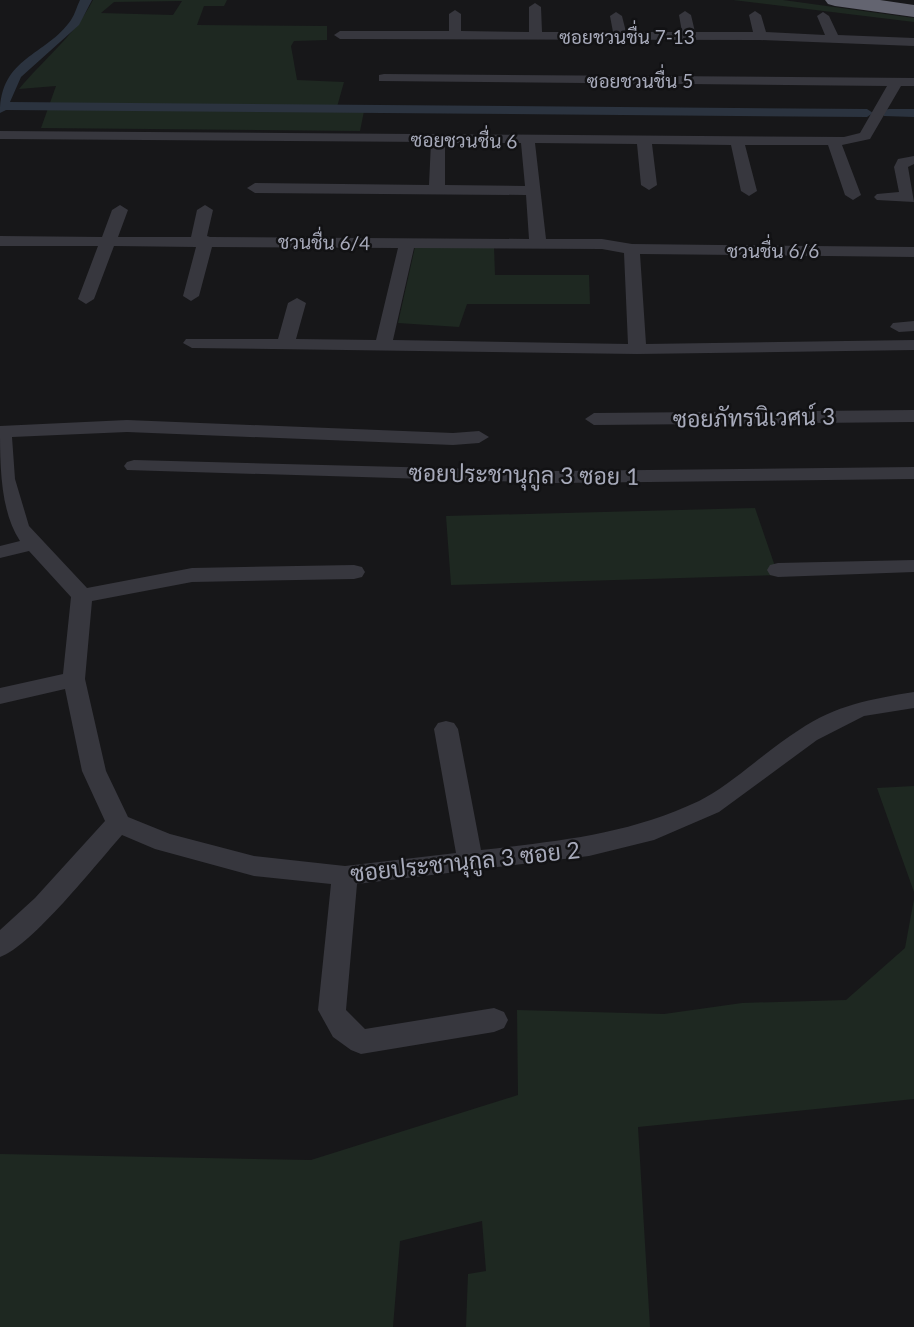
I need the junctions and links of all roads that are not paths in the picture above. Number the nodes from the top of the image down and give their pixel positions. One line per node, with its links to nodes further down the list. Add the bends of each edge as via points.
1 (852, 0): 4 (highway)
2 (535, 7): 10 (street)
3 (829, 8): 4 (highway); 15 (street)
4 (914, 8)
5 (455, 14): 12 (street)
6 (685, 15): 14 (street)
7 (755, 15): 11 (street)
8 (616, 16): 13 (street)
9 (340, 35): 12 (street, ซอยชวนชื่น 7-13, via 387,30)
10 (536, 36): 12 (street, ซอยชวนชื่น 7-13); 13 (street, ซอยชวนชื่น 7-13)
11 (760, 36): 14 (street, ซอยชวนชื่น 7-13); 15 (street, ซอยชวนชื่น 7-13)
12 (455, 37)
13 (621, 37): 14 (street, ซอยชวนชื่น 7-13)
14 (690, 37)
15 (832, 37): 16 (street, ซอยชวนชื่น 7-13)
16 (914, 42)
17 (384, 78): 18 (street, ซอยชวนชื่น 5)
18 (896, 82): 19 (street, ซอยชวนชื่น 5); 25 (street, ซอยชวนชื่น 6, via 865,136)
19 (914, 82)
20 (0, 135): 21 (street, ซอยชวนชื่น 6)
21 (439, 139): 22 (street, ซอยชวนชื่น 6); 29 (street)
22 (528, 141): 23 (street, ซอยชวนชื่น 6); 30 (street)
23 (644, 141): 24 (street, ซอยชวนชื่น 6); 27 (street)
24 (737, 141): 25 (street, ซอยชวนชื่น 6); 31 (street)
25 (834, 142): 32 (street)
26 (914, 160): 34 (street, via 901,167)
27 (649, 186)
28 (255, 188): 29 (street)
29 (437, 189): 30 (street)
30 (534, 191): 41 (street)
31 (749, 191)
32 (853, 195)
33 (883, 197): 34 (street)
34 (911, 197)
35 (121, 210): 39 (street)
36 (205, 210): 38 (street)
37 (0, 241): 39 (street, ชวนชื่น 6/4)
38 (202, 241): 39 (street, ชวนชื่น 6/4); 40 (street, ชวนชื่น 6/4); 44 (street)
39 (109, 242): 45 (street)
40 (407, 243): 41 (street, ชวนชื่น 6/4); 50 (street)
41 (538, 244): 42 (street, ชวนชื่น 6/4, via 612,244)
42 (632, 249): 43 (street, ชวนชื่น 6/6); 51 (street)
43 (914, 251)
44 (191, 296)
45 (86, 299)
46 (297, 303): 48 (street)
47 (192, 343): 48 (street)
48 (285, 345): 50 (street)
49 (914, 345): 51 (street)
50 (383, 346): 51 (street)
51 (637, 349)
52 (914, 415): 53 (street, ซอยภัทรนิเวศน์ 3)
53 (594, 419)
54 (1, 432): 55 (street, via 127,426); 58 (street, via 5,479 19,528)
55 (479, 437)
56 (134, 466): 57 (street, ซอยประชานุกูล 3 ซอย 1, via 556,477)
57 (914, 473)
58 (33, 544): 59 (street); 63 (street)
59 (0, 552)
60 (914, 566): 61 (street)
61 (778, 570)
62 (354, 572): 63 (street, via 192,575)
63 (82, 596): 64 (street)
64 (74, 679): 65 (street); 68 (street, via 93,771)
65 (0, 696)
66 (914, 700): 69 (street, ซอยประชานุกูล 3 ซอย 2, via 859,709 809,734 710,807 645,833 589,847)
67 (446, 729): 69 (street)
68 (118, 823): 70 (street, ซอยประชานุกูล 3 ซอย 2, via 164,842 254,866); 71 (street)
69 (471, 863): 70 (street, ซอยประชานุกูล 3 ซอย 2)
70 (345, 876): 72 (street, via 332,1010 347,1034 361,1042)
71 (0, 947)
72 (494, 1020)

